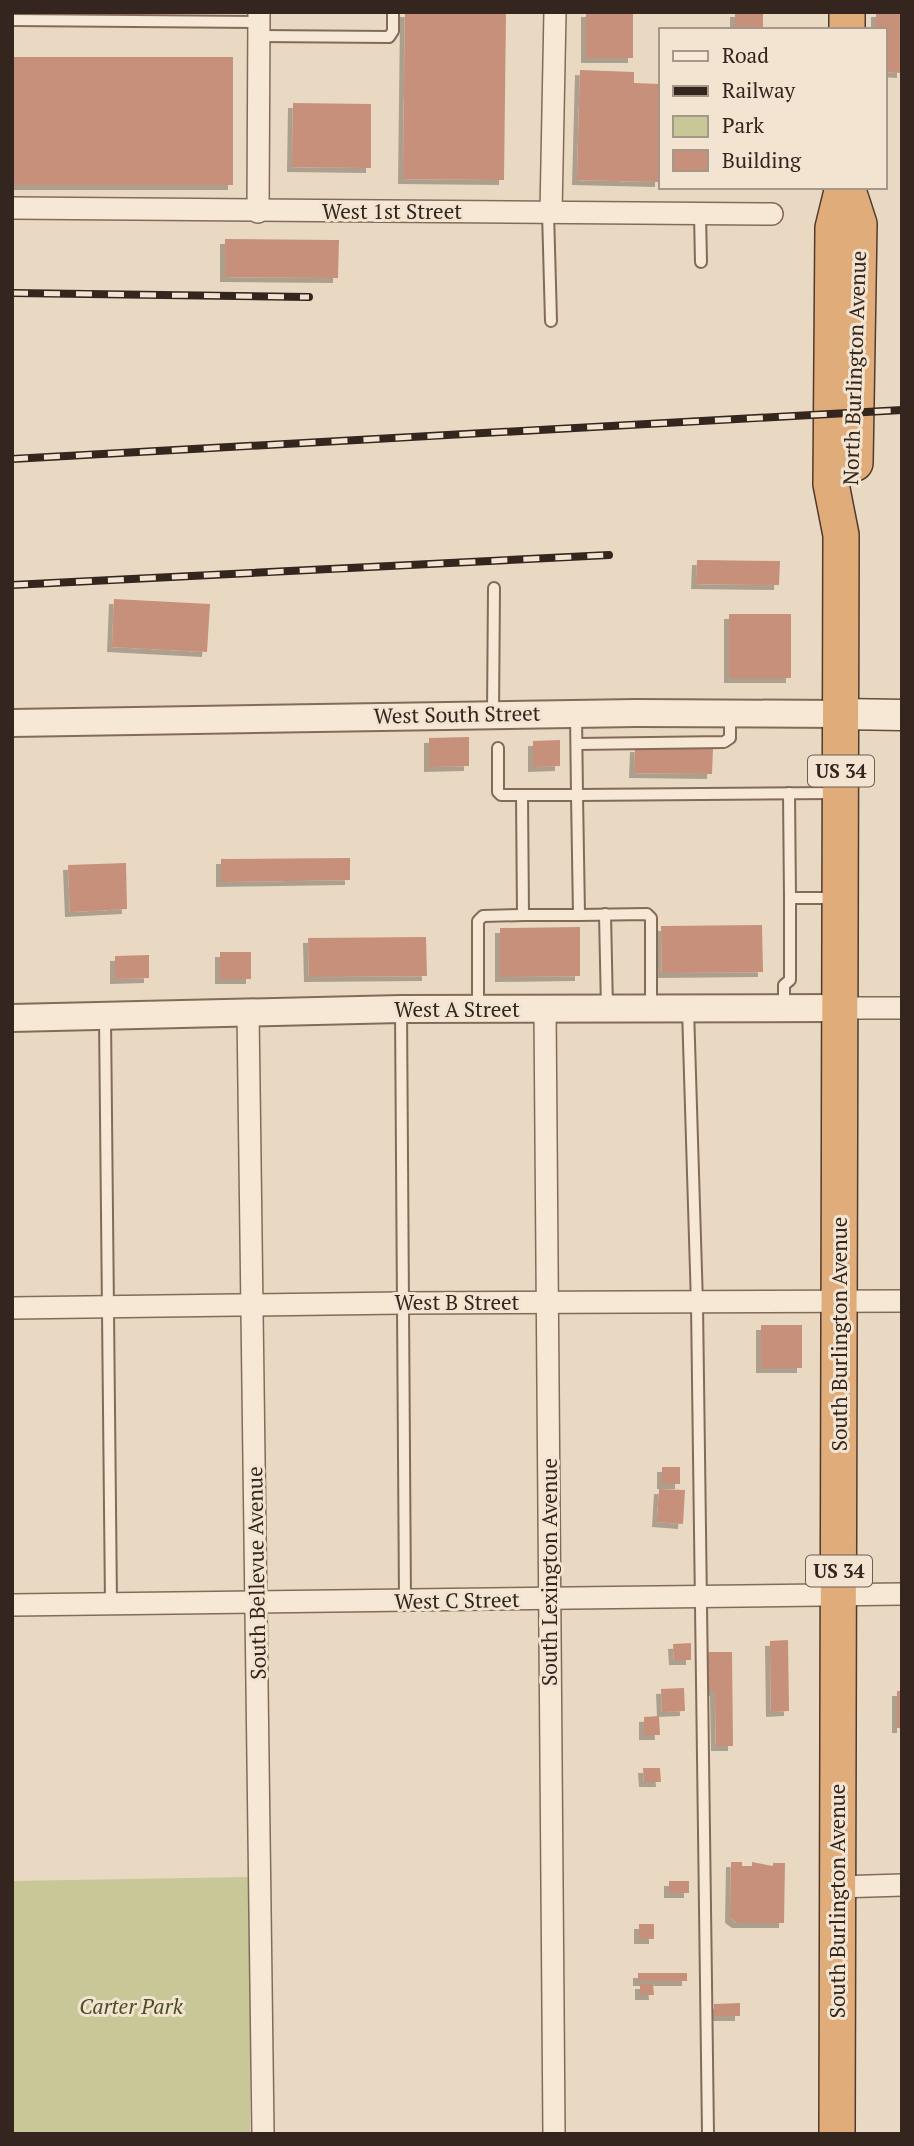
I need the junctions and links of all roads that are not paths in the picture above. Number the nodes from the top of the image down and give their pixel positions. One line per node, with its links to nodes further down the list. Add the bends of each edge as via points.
1 (393, 12): 4 (lane, via 389,37)
2 (555, 12): 8 (street)
3 (12, 20): 4 (lane)
4 (259, 24): 7 (street)
5 (846, 189): 13 (highway, North Burlington Avenue / US 34, via 859,224 855,484)
6 (12, 208): 7 (street, West 1st Street)
7 (258, 212): 8 (street, West 1st Street)
8 (549, 212): 9 (street, West 1st Street); 12 (lane)
9 (700, 214): 10 (street, West 1st Street); 11 (lane)
10 (772, 214)
11 (701, 262)
12 (551, 321)
13 (841, 535): 17 (highway, South Burlington Avenue / US 34)
14 (494, 588): 18 (lane)
15 (730, 713): 16 (street, West South Street); 17 (street, West South Street); 21 (lane, via 730,738 724,742)
16 (576, 714): 18 (street, West South Street); 21 (lane)
17 (841, 714): 19 (main road, West South Street); 24 (highway, South Burlington Avenue / US 34)
18 (494, 715): 20 (street, West South Street)
19 (902, 715)
20 (12, 723)
21 (577, 744): 25 (lane)
22 (498, 748): 26 (lane, via 498,792)
23 (789, 793): 24 (lane); 25 (lane); 27 (lane)
24 (841, 793): 28 (highway, South Burlington Avenue / US 34)
25 (577, 794): 26 (lane); 31 (lane)
26 (522, 795): 30 (lane)
27 (790, 898): 28 (lane); 38 (lane, via 790,979 784,985)
28 (841, 898): 32 (highway, South Burlington Avenue / US 34)
29 (605, 914): 31 (lane); 35 (lane); 36 (lane, via 647,914 651,918)
30 (523, 915): 31 (lane); 39 (lane, via 483,916 478,921)
31 (579, 915)
32 (841, 1008): 33 (street, West A Street); 38 (street, West A Street); 45 (highway, South Burlington Avenue / US 34)
33 (902, 1008)
34 (401, 1009): 39 (street, West A Street); 41 (street, West A Street); 46 (lane)
35 (607, 1009): 36 (street, West A Street); 40 (street, West A Street)
36 (651, 1009): 37 (street, West A Street)
37 (688, 1009): 38 (street, West A Street); 48 (lane)
38 (784, 1009)
39 (478, 1010): 40 (street, West A Street)
40 (545, 1010): 47 (street, South Lexington Avenue)
41 (248, 1012): 43 (street, West A Street); 49 (street, South Bellevue Avenue)
42 (12, 1018): 43 (street, West A Street)
43 (105, 1018): 50 (lane)
44 (902, 1301): 45 (street, West B Street)
45 (840, 1302): 48 (street, West B Street); 53 (highway, South Burlington Avenue / US 34)
46 (402, 1303): 47 (street, West B Street); 49 (street, West B Street); 56 (lane)
47 (548, 1303): 48 (street, West B Street); 55 (street, South Lexington Avenue)
48 (697, 1304): 54 (lane)
49 (254, 1305): 50 (street, West B Street); 57 (street, South Bellevue Avenue)
50 (108, 1307): 51 (street, West B Street); 58 (lane)
51 (12, 1308)
52 (902, 1594): 53 (street, West C Street)
53 (839, 1595): 54 (street, West C Street); 61 (highway, South Burlington Avenue / US 34)
54 (699, 1599): 55 (street, West C Street); 64 (lane)
55 (550, 1600): 56 (street, West C Street); 63 (street, South Lexington Avenue)
56 (405, 1601): 57 (street, West C Street)
57 (258, 1603): 58 (street, West C Street); 62 (street, South Bellevue Avenue)
58 (110, 1604): 59 (street, West C Street)
59 (12, 1605)
60 (902, 1885): 61 (street)
61 (838, 1887): 65 (highway, South Burlington Avenue / US 34)
62 (263, 2134)
63 (554, 2134)
64 (708, 2134)
65 (837, 2134)

